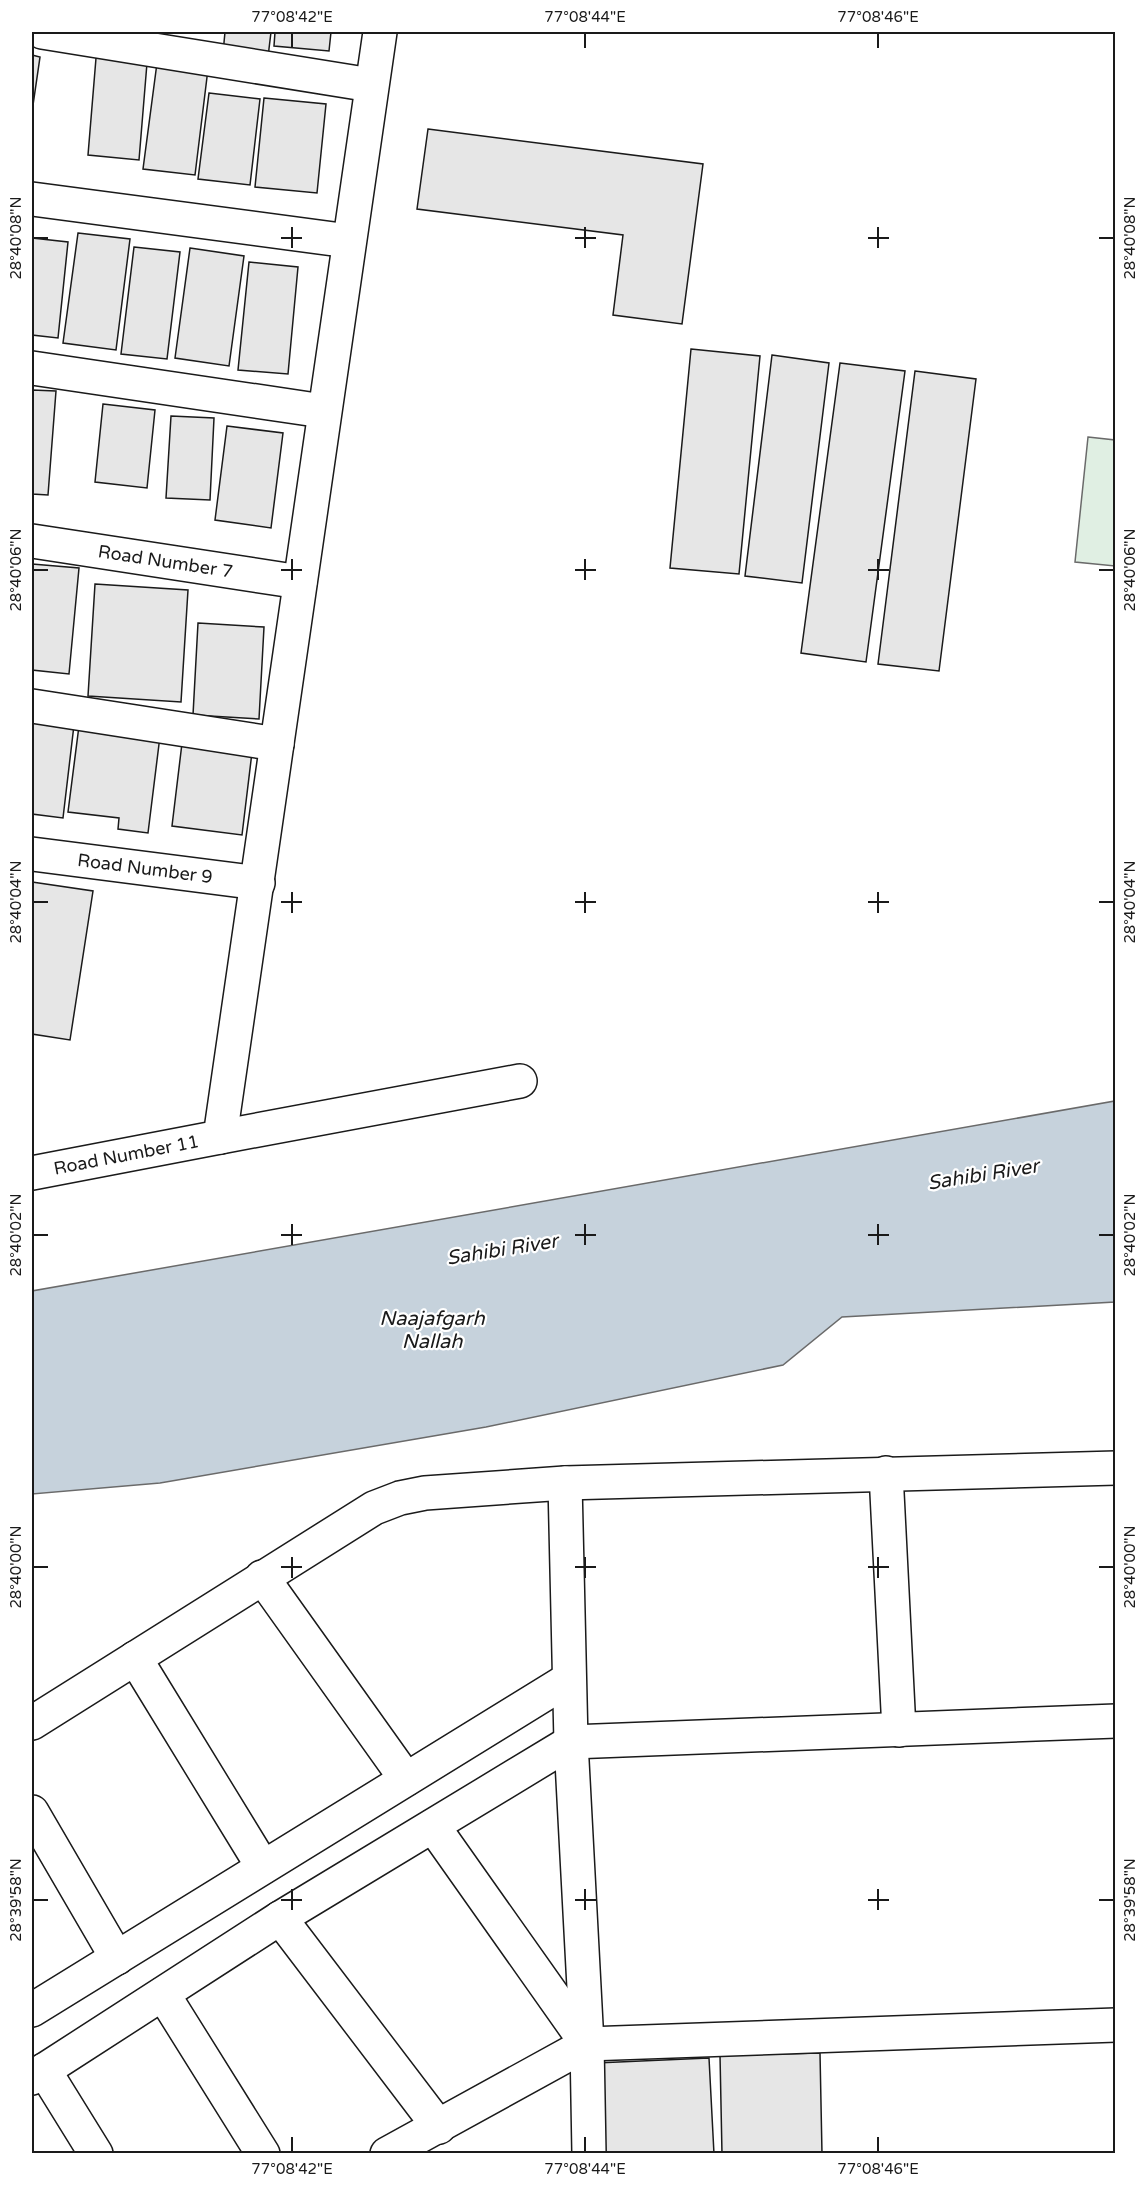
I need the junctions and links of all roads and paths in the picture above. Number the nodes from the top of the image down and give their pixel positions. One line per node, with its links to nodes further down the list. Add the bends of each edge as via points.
1 (42, 32): 3 (street)
2 (380, 32): 3 (street)
3 (370, 85): 5 (street)
4 (32, 199): 5 (street)
5 (349, 241): 7 (street)
6 (32, 368): 7 (street)
7 (323, 411): 9 (street)
8 (32, 541): 9 (street, Road Number 7)
9 (300, 582): 11 (street)
10 (32, 706): 11 (street)
11 (277, 744): 13 (street)
12 (32, 854): 13 (street, Road Number 9)
13 (258, 883): 15 (street)
14 (520, 1081): 15 (street, Road Number 11)
15 (220, 1137): 16 (street, Road Number 11)
16 (32, 1173)
17 (1116, 1468): 18 (street)
18 (886, 1473): 19 (street); 25 (street)
19 (565, 1483): 20 (street, via 400,1498 374,1508); 22 (street)
20 (262, 1577): 21 (street); 27 (street)
21 (135, 1658): 24 (street); 30 (street)
22 (569, 1679): 26 (street); 27 (street)
23 (1116, 1721): 25 (street)
24 (32, 1723)
25 (899, 1730): 26 (street)
26 (571, 1742): 29 (street); 36 (street)
27 (406, 1779): 30 (street)
28 (32, 1812): 32 (street)
29 (433, 1826): 31 (street); 36 (street)
30 (263, 1867): 32 (street)
31 (280, 1918): 33 (street); 38 (street)
32 (117, 1958): 34 (street)
33 (163, 1994): 37 (street); 40 (street)
34 (32, 2010)
35 (1116, 2025): 36 (street)
36 (587, 2044): 38 (street); 42 (street)
37 (38, 2074): 39 (street)
38 (439, 2127): 41 (street)
39 (96, 2154)
40 (262, 2154)
41 (387, 2154)
42 (589, 2154)

